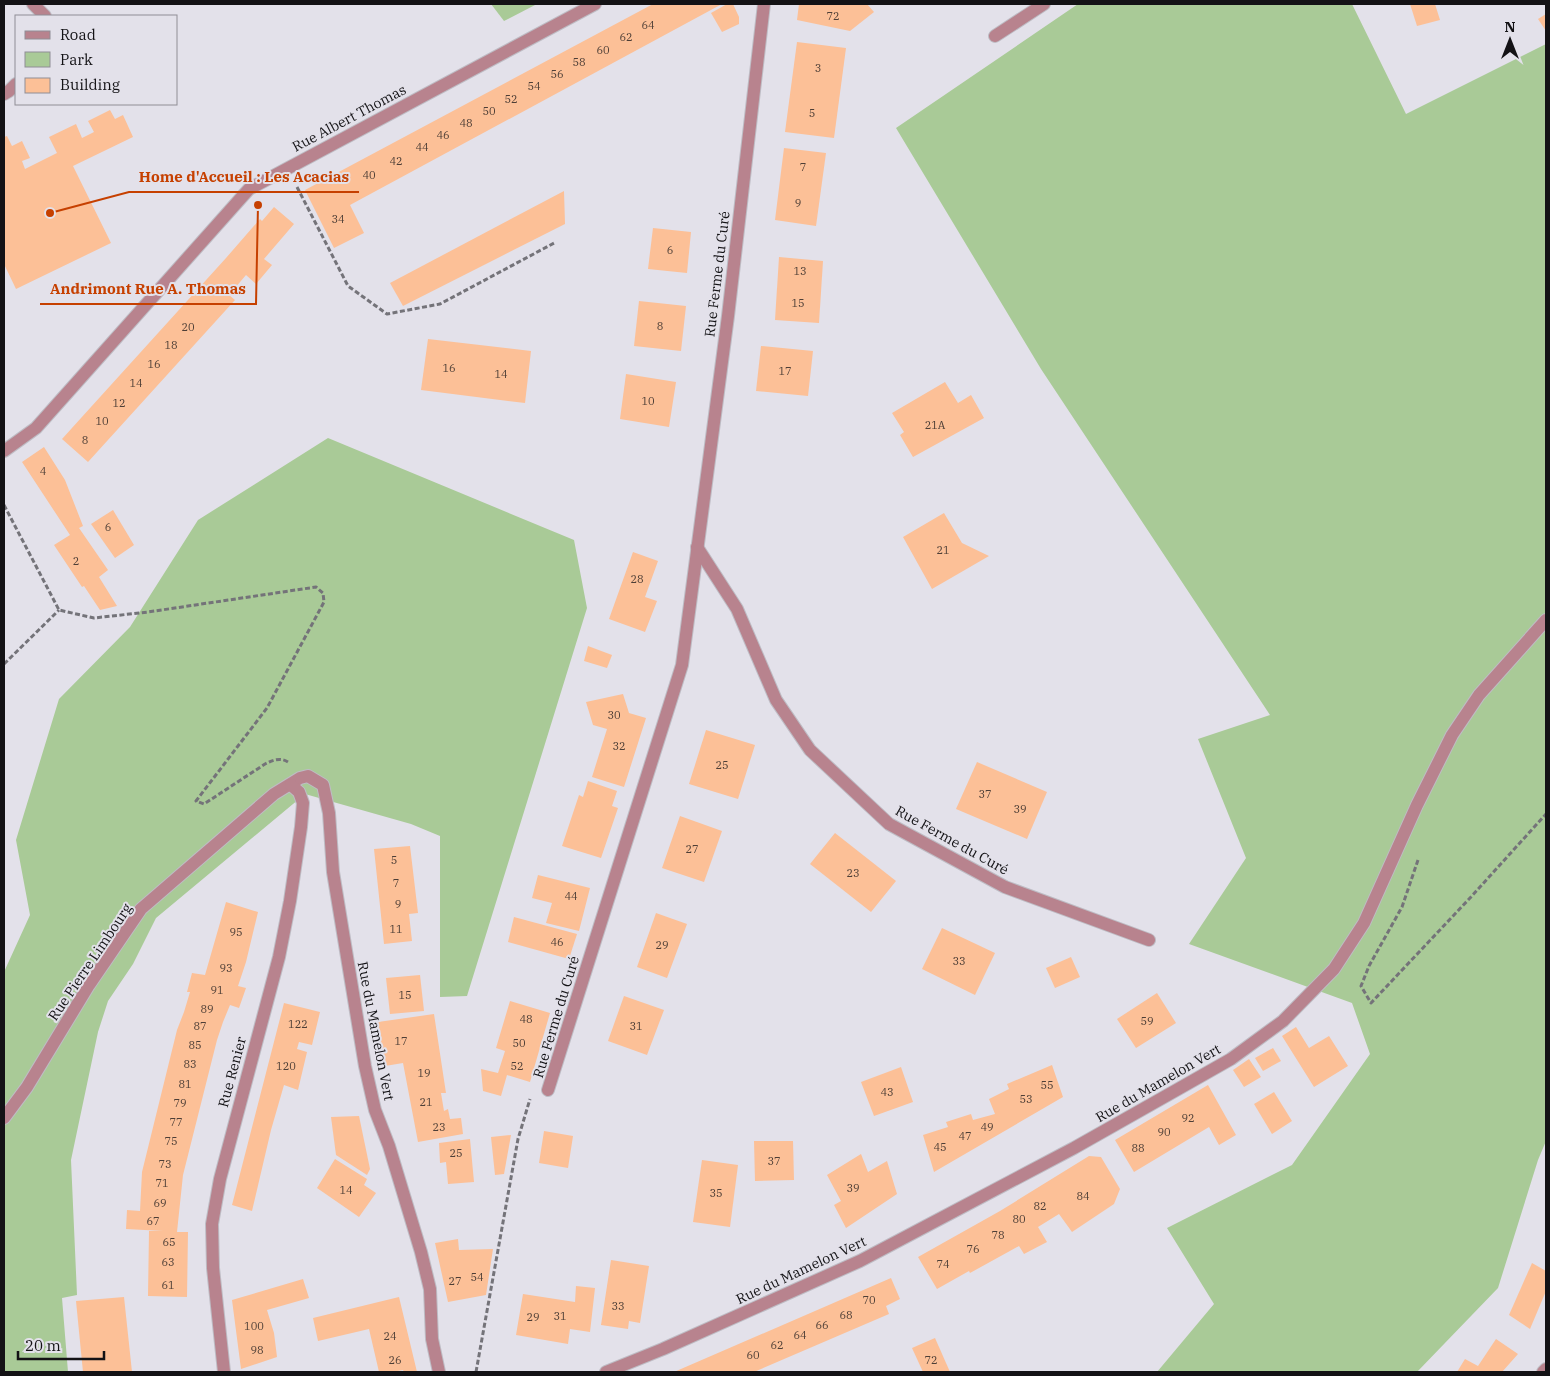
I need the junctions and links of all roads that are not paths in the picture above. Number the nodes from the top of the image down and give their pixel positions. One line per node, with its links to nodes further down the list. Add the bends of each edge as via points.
1 (33, 4): 5 (street)
2 (595, 4): 9 (street, Rue Albert Thomas, via 249,189 36,428)
3 (764, 4): 10 (street, Rue Ferme du Curé)
4 (1044, 4): 6 (street)
5 (44, 15)
6 (996, 36)
7 (15, 85): 8 (street)
8 (4, 94)
9 (4, 451)
10 (697, 547): 13 (street, Rue Ferme du Curé, via 737,608 776,700 810,750 889,824 1005,887); 14 (street, Rue Ferme du Curé, via 682,665)
11 (1546, 620): 19 (street, Rue du Mamelon Vert, via 1479,695 1452,735 1416,805 1364,923 1334,970 1283,1021 1231,1059 1074,1148 860,1260)
12 (296, 781): 15 (street, Rue Pierre Limbourg, via 274,794 141,909); 17 (street, Rue Renier, via 303,803 290,900 279,957 220,1179 212,1224 213,1268); 18 (street, Rue du Mamelon Vert, via 308,776 323,785 329,813 333,872 365,1066 375,1110 421,1252 430,1289 432,1339)
13 (1149, 940)
14 (548, 1090)
15 (4, 1118)
16 (1546, 1369): 20 (street)
17 (224, 1372)
18 (440, 1372)
19 (606, 1372)
20 (1543, 1372)

